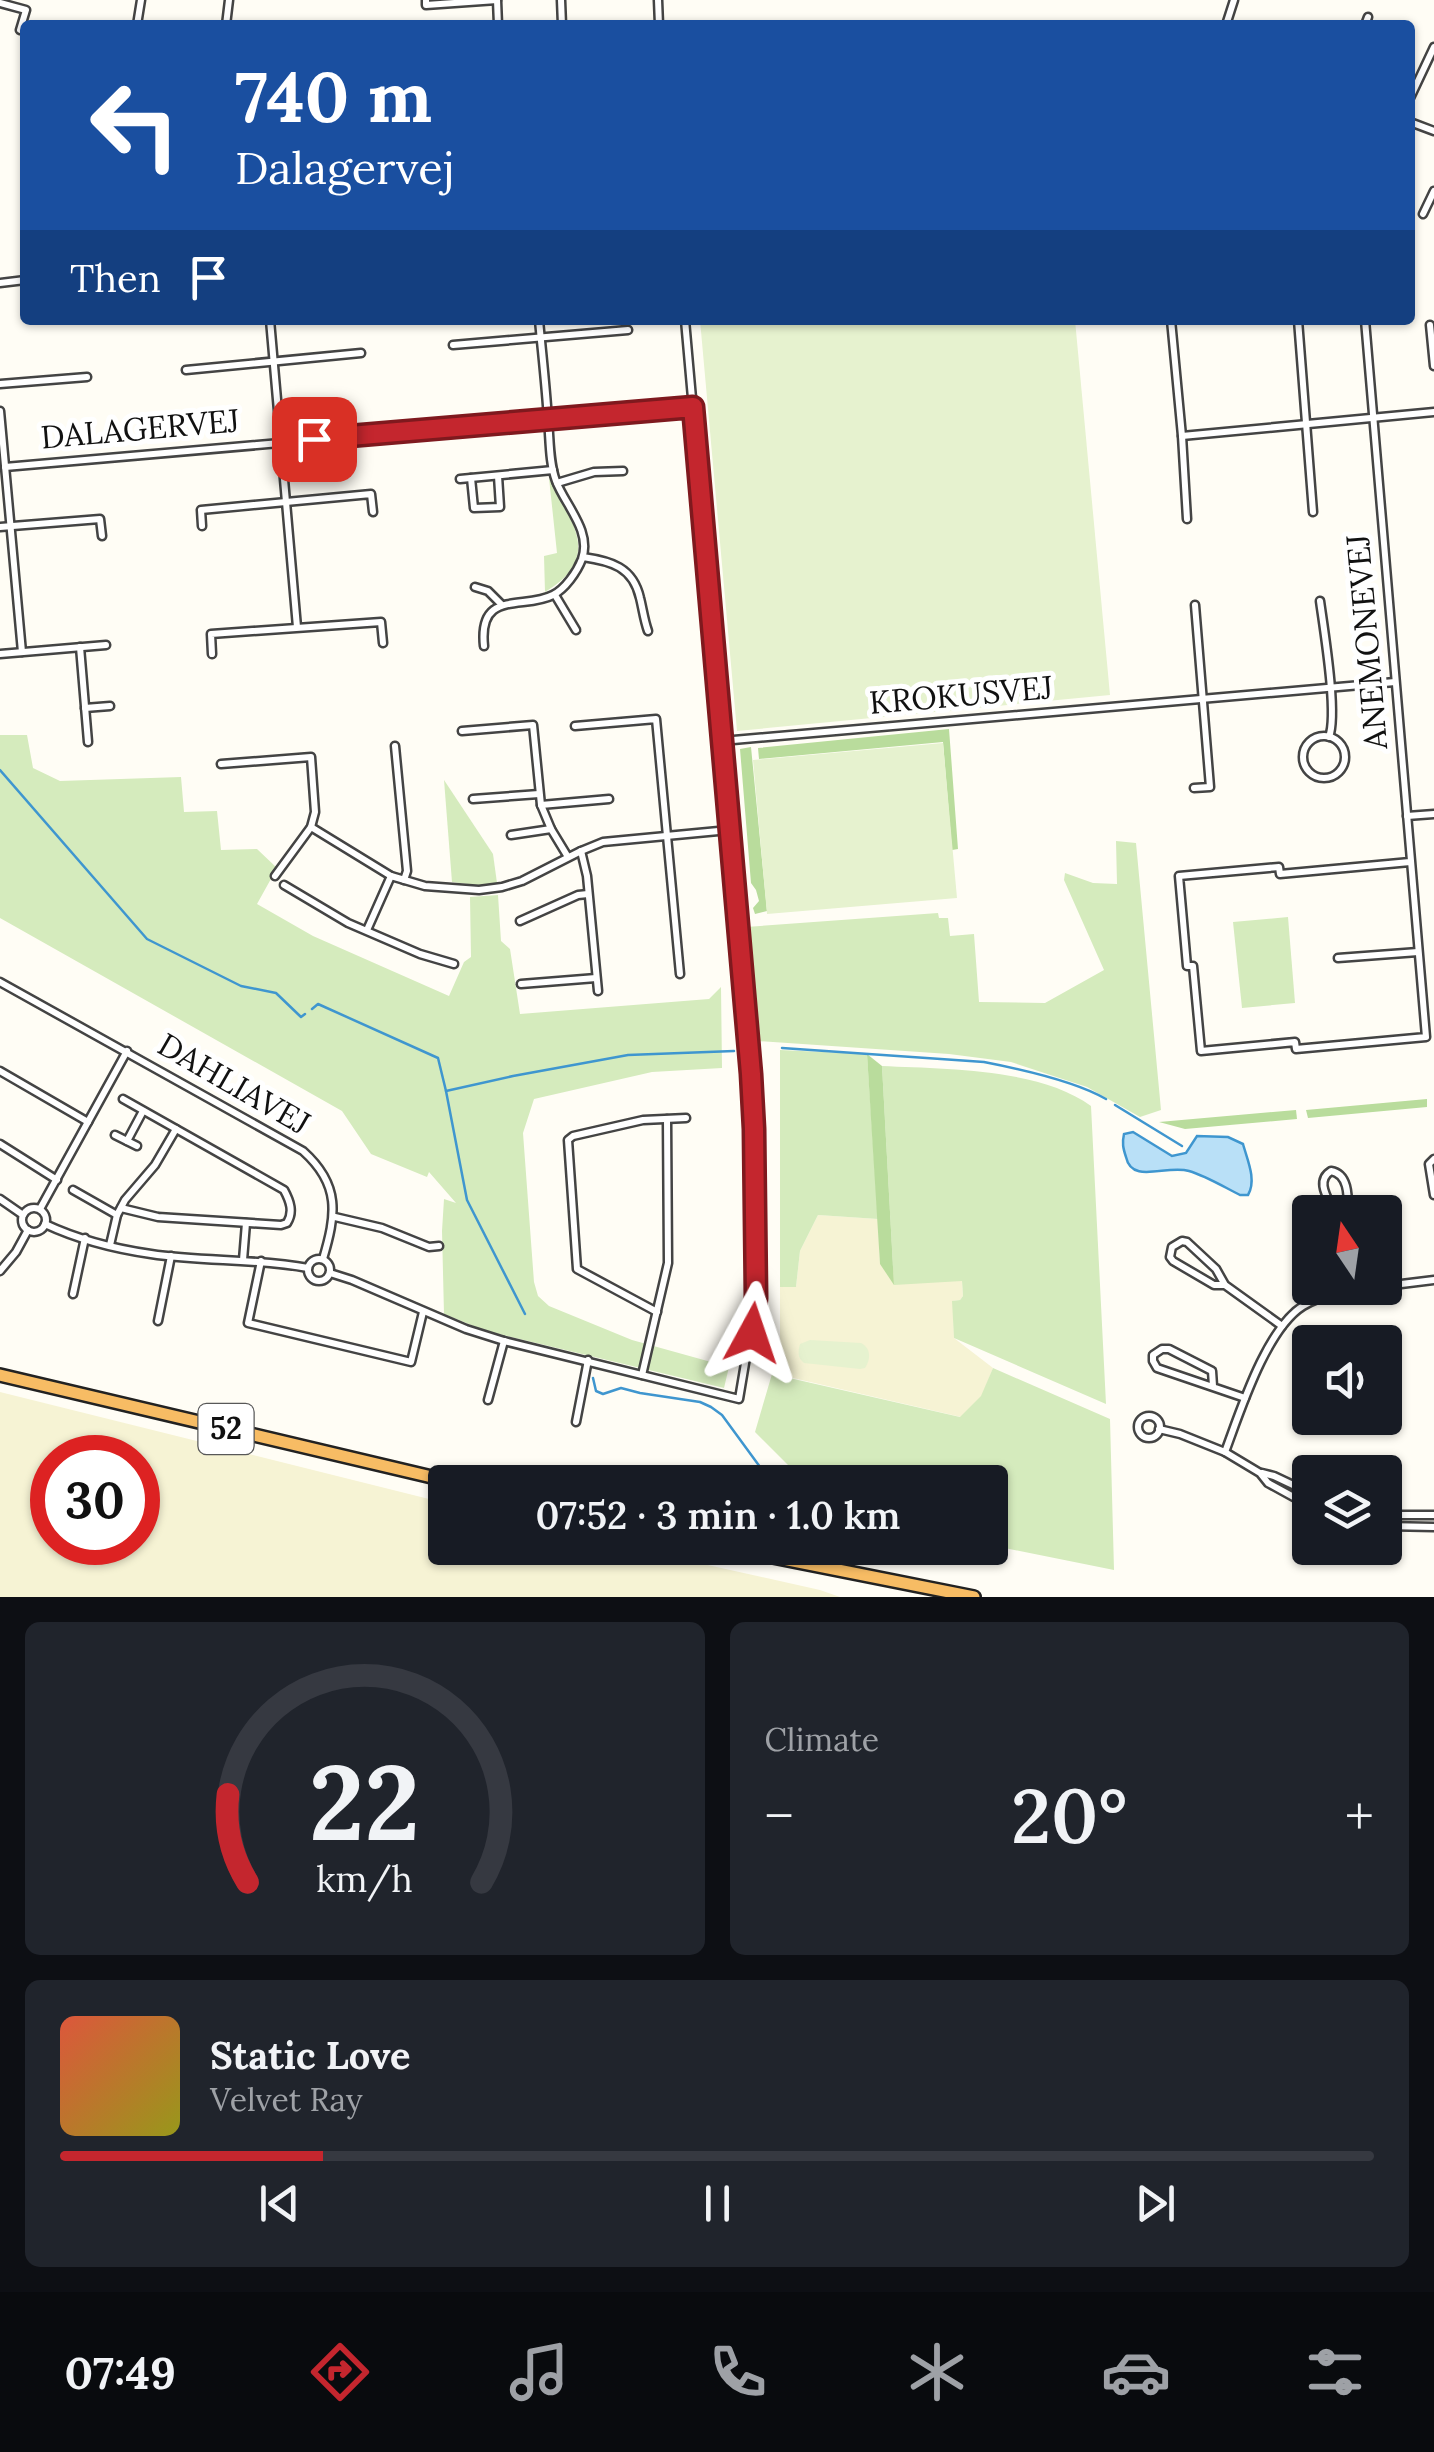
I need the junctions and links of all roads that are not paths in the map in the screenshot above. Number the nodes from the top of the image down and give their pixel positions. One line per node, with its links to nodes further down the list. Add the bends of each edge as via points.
1 (426, 0): 2 (street)
2 (497, 0)
3 (0, 3): 4 (street, via 26,10)
4 (23, 20)
5 (1434, 47): 6 (street)
6 (1415, 87)
7 (1434, 192): 8 (street)
8 (1423, 214)
9 (270, 325): 20 (street, DALAGERVEJ)
10 (540, 325): 17 (street)
11 (686, 325): 25 (street)
12 (1171, 325): 31 (street)
13 (1298, 325): 30 (street, ANEMONEVEJ)
14 (1365, 325): 29 (street, ANEMONEVEJ)
15 (1430, 325): 21 (street)
16 (628, 330): 17 (street)
17 (541, 338): 18 (street); 28 (street)
18 (452, 345)
19 (361, 353): 20 (street, DALAGERVEJ)
20 (273, 361): 22 (street, DALAGERVEJ); 32 (street, DALAGERVEJ)
21 (1434, 366)
22 (186, 370)
23 (87, 377): 24 (street, DALAGERVEJ)
24 (0, 384)
25 (693, 407): 28 (street, DALAGERVEJ); 72 (street)
26 (0, 411): 33 (street, DALAGERVEJ)
27 (1434, 412): 29 (street)
28 (548, 418): 32 (street, DALAGERVEJ); 34 (street)
29 (1372, 419): 30 (street); 64 (street, ANEMONEVEJ)
30 (1306, 425): 31 (street); 42 (street, ANEMONEVEJ)
31 (1182, 436): 43 (street)
32 (280, 442): 33 (street, DALAGERVEJ); 40 (street, DALAGERVEJ)
33 (5, 467): 44 (street, DALAGERVEJ)
34 (553, 470): 36 (street); 39 (street)
35 (623, 471): 39 (street)
36 (498, 476): 37 (street); 37 (street, via 500,506 474,508)
37 (471, 478): 38 (street)
38 (460, 479)
39 (556, 483): 48 (street, via 580,527)
40 (286, 502): 41 (street, via 372,494); 45 (street, via 201,510); 54 (street, DALAGERVEJ)
41 (373, 512)
42 (1312, 512)
43 (1187, 519)
44 (10, 526): 46 (street); 47 (street, via 100,519); 61 (street, DALAGERVEJ)
45 (202, 526)
46 (0, 527)
47 (102, 536)
48 (583, 557): 50 (street); 56 (street, via 630,574)
49 (474, 587): 53 (street)
50 (555, 594): 53 (street); 55 (street)
51 (1320, 601): 65 (street)
52 (1195, 604): 66 (street)
53 (502, 605): 59 (street, via 485,623)
54 (297, 627): 57 (street, via 382,622); 63 (street, via 211,634)
55 (576, 630)
56 (648, 631)
57 (383, 643)
58 (106, 645): 60 (street)
59 (484, 646)
60 (80, 647): 61 (street); 68 (street)
61 (22, 652): 62 (street)
62 (0, 654)
63 (212, 654)
64 (1395, 682): 65 (street, KROKUSVEJ); 82 (street, ANEMONEVEJ)
65 (1330, 688): 66 (street, KROKUSVEJ); 71 (street)
66 (1204, 699): 72 (street, KROKUSVEJ); 76 (street, via 1210,786)
67 (110, 706): 68 (street)
68 (85, 708): 73 (street)
69 (575, 726): 87 (street, via 656,719)
70 (462, 731): 77 (street, via 533,725)
71 (1329, 737): 71 (street, via 1310,742 1303,753 1308,772 1320,778 1340,771 1345,758 1341,744)
72 (722, 741): 85 (street)
73 (88, 742)
74 (396, 746): 93 (street)
75 (221, 764): 83 (street, via 311,757)
76 (1194, 788)
77 (539, 794): 78 (street); 80 (street)
78 (473, 799)
79 (609, 799): 80 (street)
80 (541, 805): 84 (street)
81 (1434, 814): 82 (street)
82 (1407, 816): 90 (street, ANEMONEVEJ)
83 (311, 827): 91 (street); 92 (street)
84 (551, 829): 86 (street); 89 (street)
85 (729, 830): 87 (street); 154 (street, via 750,1046 756,1298 739,1400)
86 (511, 836)
87 (666, 836): 88 (street, via 603,842); 101 (street)
88 (581, 851): 89 (street); 95 (street)
89 (568, 857): 93 (street, via 502,887)
90 (1410, 862): 98 (street, ANEMONEVEJ); 98 (street, ANEMONEVEJ, via 1179,876 1201,1051 1426,1037)
91 (276, 876)
92 (391, 876): 93 (street); 97 (street)
93 (404, 880)
94 (284, 885): 97 (street)
95 (588, 894): 96 (street); 102 (street)
96 (520, 922)
97 (367, 930): 100 (street)
98 (1418, 952): 99 (street)
99 (1338, 958)
100 (454, 964)
101 (680, 974)
102 (596, 978): 104 (street); 105 (street)
103 (0, 982): 106 (street, DAHLIAVEJ)
104 (522, 984)
105 (598, 991)
106 (127, 1052): 112 (street, DAHLIAVEJ); 128 (street, DAHLIAVEJ, via 303,1152 324,1175)
107 (0, 1072): 112 (street)
108 (123, 1099): 109 (street)
109 (143, 1111): 113 (street); 115 (street)
110 (686, 1118): 111 (street)
111 (666, 1119): 148 (street, via 668,1262); 148 (street, via 568,1142 578,1270)
112 (88, 1122): 119 (street, DAHLIAVEJ)
113 (176, 1130): 126 (street); 129 (street, via 284,1190 288,1224)
114 (115, 1134): 115 (street)
115 (127, 1140): 117 (street)
116 (0, 1144): 119 (street)
117 (137, 1146)
118 (1434, 1159): 123 (street)
119 (56, 1180): 125 (street, DAHLIAVEJ)
120 (73, 1190): 126 (street)
121 (1327, 1195): 122 (street, via 1322,1182 1331,1170 1344,1178)
122 (1346, 1195)
123 (1434, 1195)
124 (0, 1199): 127 (street)
125 (40, 1210): 127 (street); 130 (street)
126 (119, 1212): 129 (street); 133 (street)
127 (23, 1214): 131 (street)
128 (334, 1217): 134 (street); 137 (street)
129 (246, 1223): 136 (street)
130 (44, 1224): 131 (street); 132 (street)
131 (28, 1230): 140 (street)
132 (85, 1238): 133 (street); 145 (street)
133 (110, 1245): 135 (street)
134 (438, 1246)
135 (171, 1256): 136 (street); 149 (street)
136 (243, 1260): 138 (street)
137 (323, 1260): 139 (street); 141 (street)
138 (261, 1261): 139 (street); 147 (street, via 248,1322 411,1362)
139 (308, 1268): 141 (street, via 315,1281)
140 (0, 1271)
141 (330, 1273): 147 (street)
142 (1434, 1280): 143 (street)
143 (1402, 1284)
144 (1225, 1285): 144 (street, via 1187,1242 1172,1247 1174,1261); 150 (street)
145 (73, 1294)
146 (1305, 1305): 150 (street)
147 (423, 1312): 151 (street)
148 (657, 1312): 154 (street)
149 (158, 1321)
150 (1282, 1326): 156 (street)
151 (504, 1341): 152 (street); 157 (street)
152 (588, 1360): 154 (street); 158 (street)
153 (0, 1375): 162 (highway, 52)
154 (642, 1375)
155 (1214, 1386): 155 (street, via 1158,1368 1153,1356 1169,1349 1212,1371); 156 (street)
156 (1246, 1398): 160 (street)
157 (488, 1400)
158 (576, 1422)
159 (1159, 1429): 160 (street)
160 (1224, 1452): 161 (street)
161 (1260, 1473): 163 (street); 164 (street)
162 (428, 1476)
163 (1292, 1484)
164 (1292, 1496)
165 (1402, 1515): 166 (street)
166 (1434, 1515)
167 (1402, 1526): 168 (street)
168 (1434, 1526)
169 (807, 1565): 170 (highway)
170 (974, 1597)

